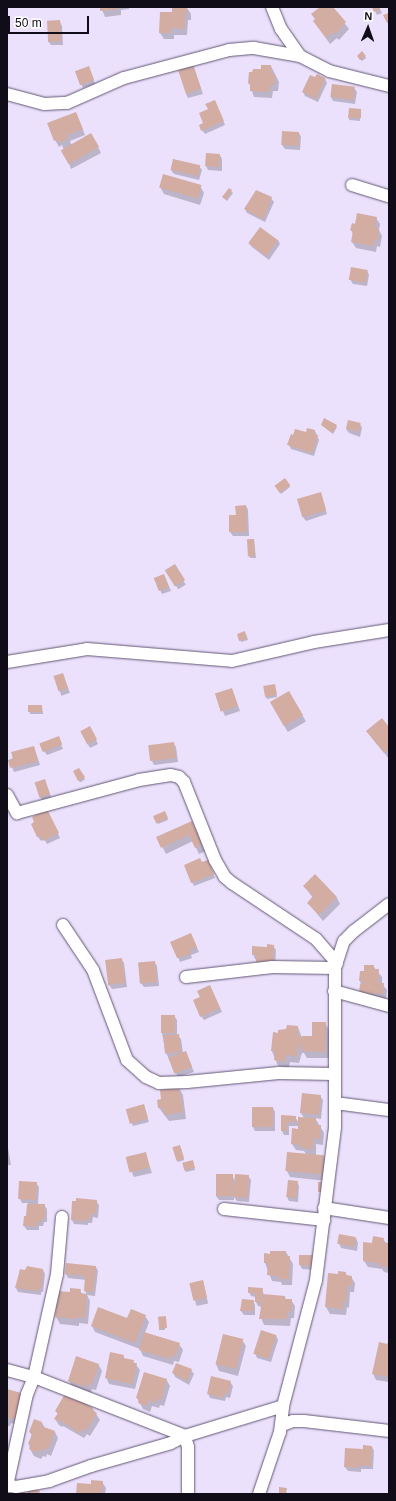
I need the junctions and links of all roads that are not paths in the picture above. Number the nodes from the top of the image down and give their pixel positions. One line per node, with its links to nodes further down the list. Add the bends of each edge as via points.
1 (272, 7): 2 (street, via 281,29)
2 (300, 56): 3 (street, via 330,71); 4 (street, via 254,48 229,50 124,78 67,103 45,104)
3 (389, 86)
4 (7, 94)
5 (352, 186): 6 (street)
6 (389, 196)
7 (389, 630): 8 (street, via 314,642 232,661 87,649)
8 (7, 662)
9 (7, 795): 12 (street, via 17,813 139,780 179,777 184,782 215,860 224,876 232,884 316,939)
10 (389, 904): 12 (street, via 344,941)
11 (63, 926): 16 (street, via 93,970 127,1060 146,1076 159,1083 279,1073)
12 (336, 965): 13 (street, via 272,967); 14 (street)
13 (186, 978)
14 (334, 991): 15 (street); 16 (street)
15 (389, 1006)
16 (334, 1074): 17 (street)
17 (335, 1103): 18 (street); 20 (street, via 335,1127)
18 (389, 1110)
19 (224, 1209): 20 (street)
20 (324, 1214): 22 (street); 25 (street, via 316,1280)
21 (62, 1217): 24 (street, via 57,1274)
22 (389, 1218)
23 (7, 1370): 24 (street)
24 (34, 1377): 28 (street); 28 (street, via 8,1482 10,1486 49,1481)
25 (283, 1406): 26 (street); 28 (street)
26 (282, 1425): 27 (street, via 304,1421); 30 (street)
27 (389, 1431)
28 (185, 1436): 29 (street, via 188,1447)
29 (188, 1494)
30 (259, 1494)

